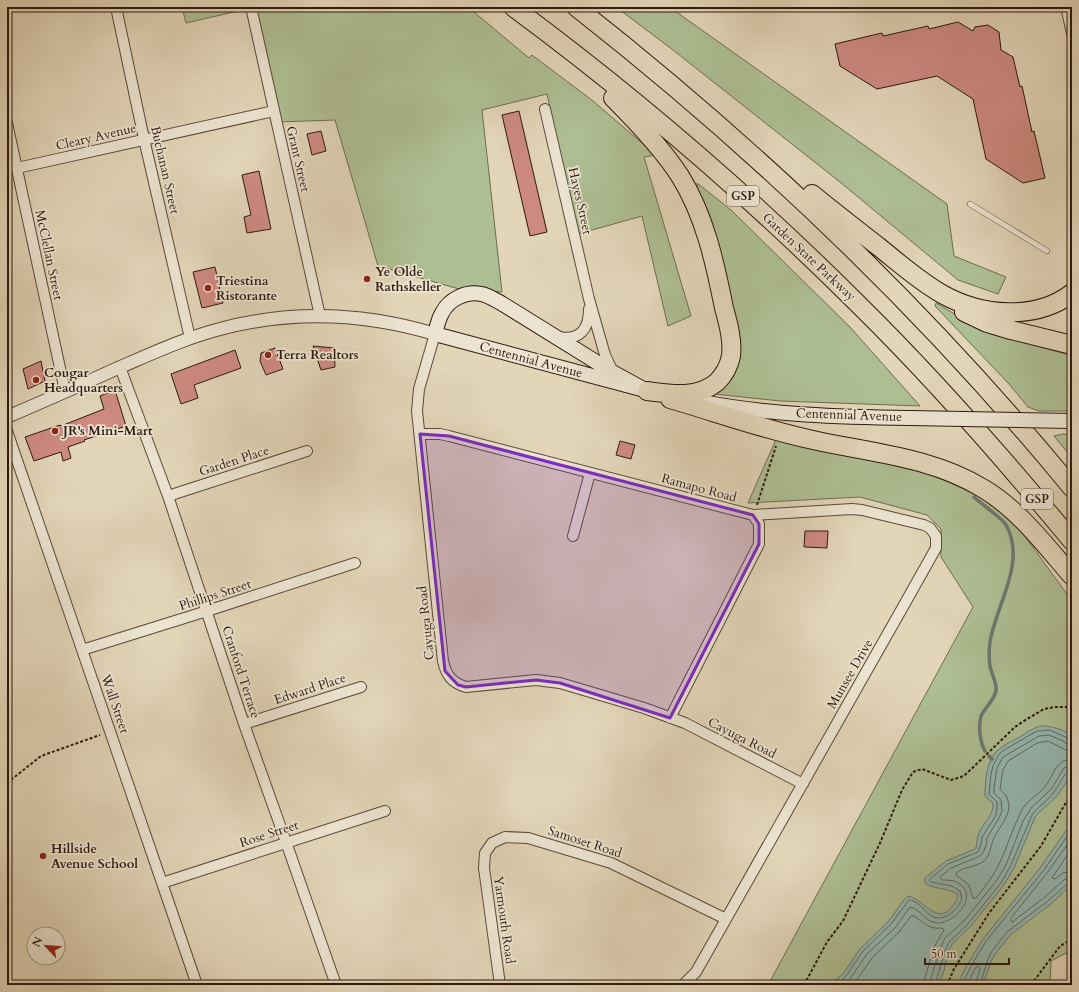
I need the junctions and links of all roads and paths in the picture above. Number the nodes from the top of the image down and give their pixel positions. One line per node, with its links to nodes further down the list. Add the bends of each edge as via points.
1 (116, 7): 11 (street, Buchanan Street)
2 (251, 7): 9 (street, Grant Street)
3 (576, 7): 7 (highway, GSP)
4 (1066, 7): 6 (street)
5 (518, 11): 25 (highway, via 599,83 657,146 671,163 694,201 705,232 729,331 731,350 728,366 716,383 697,393); 38 (highway, Garden State Parkway / GSP, via 588,65 745,197 862,307 1001,456)
6 (1072, 33)
7 (671, 83): 15 (highway); 34 (highway, GSP, via 765,165 853,248 983,384)
8 (545, 109): 17 (street, Hayes Street)
9 (274, 111): 11 (street, Cleary Avenue); 18 (street, Grant Street)
10 (7, 123): 12 (street, McClellan Street)
11 (144, 139): 12 (street, Cleary Avenue); 21 (street, Buchanan Street)
12 (17, 168): 26 (street, McClellan Street)
13 (970, 204): 14 (lane)
14 (1047, 251)
15 (918, 278): 16 (highway, via 964,304 1006,312 1045,307); 22 (highway, via 952,304 978,319 1008,330)
16 (1072, 293)
17 (589, 299): 20 (street, Hayes Street, via 588,321 583,332 574,337); 24 (street, Hayes Street, via 605,355)
18 (320, 316): 19 (street, Centennial Avenue, via 386,322); 21 (street, Centennial Avenue, via 256,322)
19 (435, 334): 20 (main road, via 442,313 450,303 460,296 475,294 487,296 501,303); 25 (main road, Centennial Avenue); 30 (street, Cayuga Road, via 418,397)
20 (555, 337): 24 (main road)
21 (190, 338): 23 (street, Centennial Avenue)
22 (1072, 345)
23 (120, 367): 26 (street, Centennial Avenue); 35 (street, Cranford Terrace)
24 (614, 373): 25 (main road)
25 (647, 391): 28 (main road, Centennial Avenue, bridge, via 708,403 788,413 849,417); 40 (highway, via 780,432 916,461 957,474 985,490 1013,511)
26 (65, 392): 27 (street, Centennial Avenue)
27 (7, 417)
28 (1072, 421)
29 (7, 431): 42 (street, Wall Street)
30 (420, 434): 33 (street, Ramapo Road, via 449,436); 45 (street, Cayuga Road, via 443,661 450,679 466,687 536,680 560,683)
31 (777, 443): 36 (path)
32 (307, 451): 35 (street, Garden Place)
33 (590, 473): 36 (street, Ramapo Road); 37 (street)
34 (1072, 488)
35 (168, 496): 41 (street, Cranford Terrace)
36 (753, 515): 45 (street, via 759,524 759,544); 49 (street, Munsee Drive, via 862,510 924,525 936,536 936,548)
37 (573, 536)
38 (1072, 541)
39 (355, 563): 41 (street, Phillips Street)
40 (1072, 576)
41 (207, 611): 42 (street, Phillips Street); 46 (street, Cranford Terrace)
42 (82, 650): 47 (street, Wall Street)
43 (361, 687): 46 (street, Edward Place)
44 (1072, 707): 61 (path, via 1044,709 1027,719 1015,727 964,776 951,780 922,769 913,772 902,790 843,921 827,942)
45 (670, 718): 49 (street, Cayuga Road, via 685,723)
46 (244, 724): 52 (street, Cranford Terrace)
47 (111, 732): 48 (path, via 41,756); 54 (street, Wall Street)
48 (7, 783)
49 (803, 784): 55 (street, Munsee Drive)
50 (1072, 792): 62 (path, via 1041,846 989,913 954,969)
51 (385, 811): 52 (street, Rose Street)
52 (286, 842): 54 (street, Rose Street); 58 (street, Cranford Terrace)
53 (484, 859): 55 (street, Samoset Road, via 484,853 492,843 505,837 528,838 611,863); 59 (street, Yarmouth Road)
54 (162, 883): 57 (street, Wall Street)
55 (726, 919): 60 (street, Munsee Drive, via 696,972)
56 (1072, 939): 63 (path, via 1060,946)
57 (196, 985)
58 (336, 985)
59 (500, 985)
60 (683, 985)
61 (804, 985)
62 (947, 985)
63 (1031, 985)

